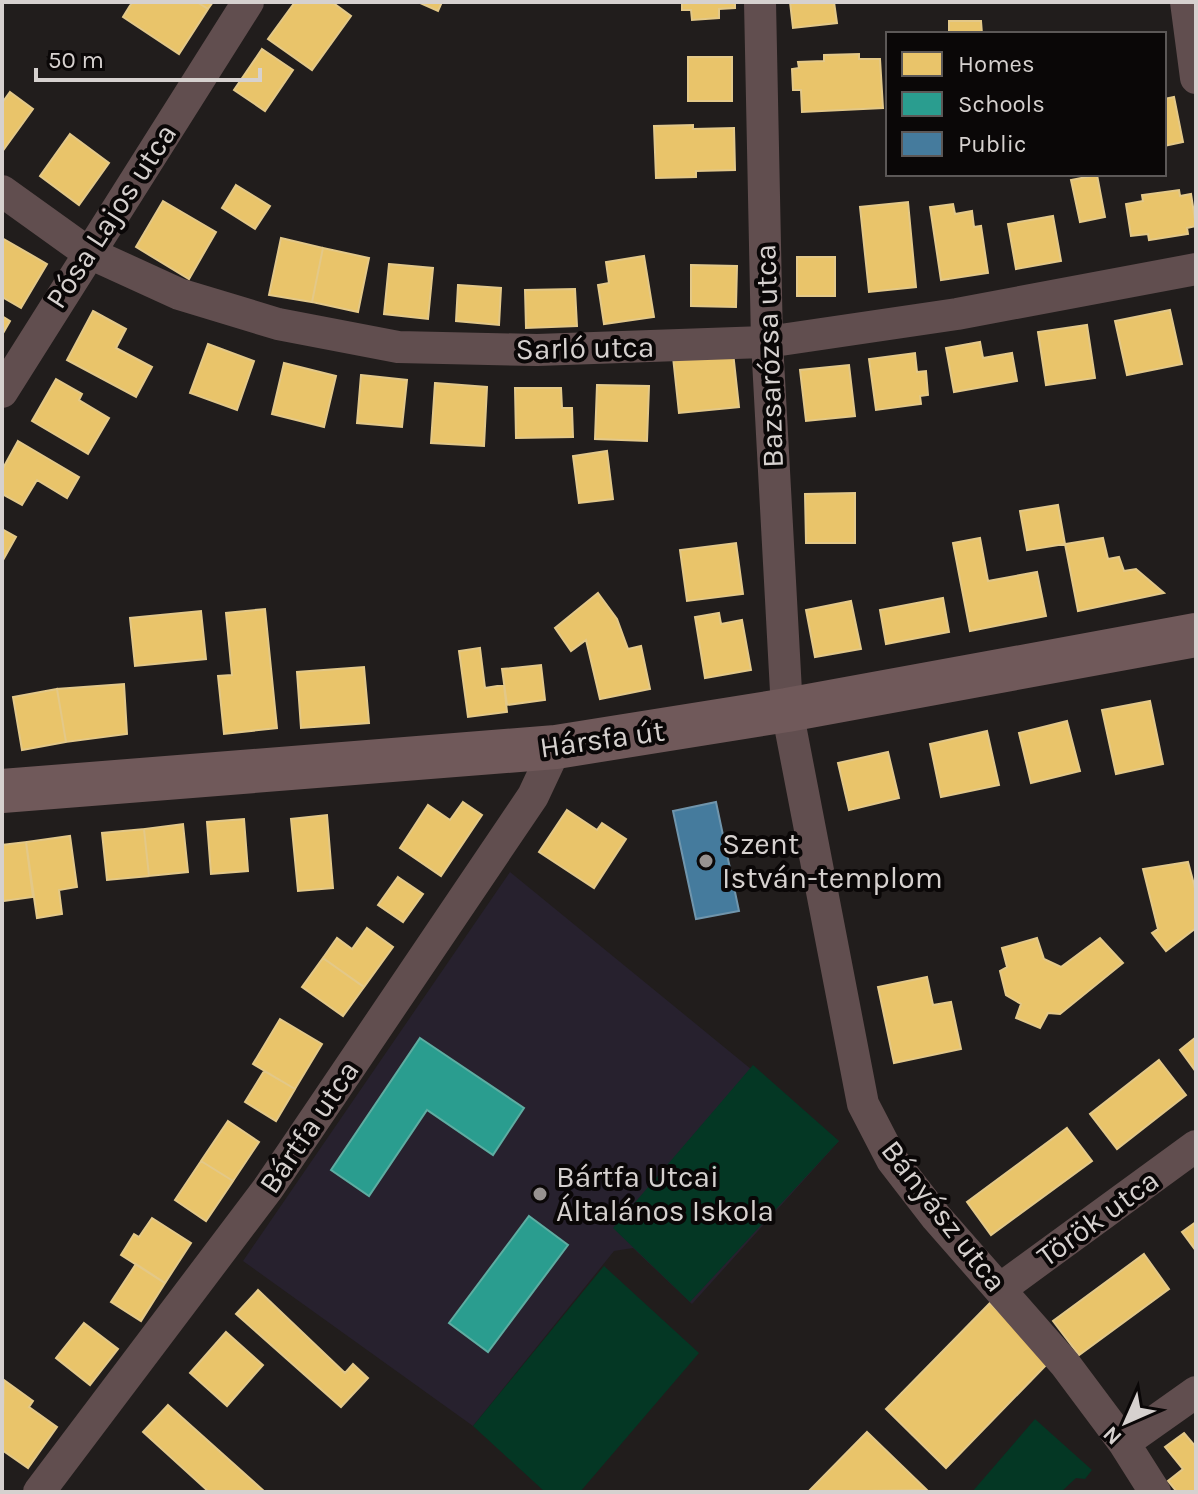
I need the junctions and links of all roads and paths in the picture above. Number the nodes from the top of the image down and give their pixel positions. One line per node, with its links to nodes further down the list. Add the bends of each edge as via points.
1 (248, 2): 6 (street, Pósa Lajos utca)
2 (760, 2): 8 (street, Bazsarózsa utca)
3 (1186, 2): 4 (street)
4 (1196, 78)
5 (2, 191): 6 (street, Sarló utca)
6 (87, 252): 8 (street, Sarló utca, via 179,294 278,324 398,347 537,350); 9 (street, Pósa Lajos utca)
7 (1196, 269): 8 (street, Sarló utca, via 957,314)
8 (767, 342): 11 (street, Bazsarózsa utca)
9 (2, 392)
10 (1196, 635): 11 (street, Hársfa út)
11 (787, 710): 12 (street, Hársfa út); 15 (street, Bányász utca, via 863,1104 892,1160)
12 (556, 747): 13 (street, Hársfa út); 18 (street, Bártfa utca, via 533,796 269,1187)
13 (2, 791)
14 (1196, 1146): 15 (street, Török utca)
15 (1000, 1289): 17 (street, Bányász utca)
16 (1196, 1392): 17 (street)
17 (1124, 1443): 19 (street, Bányász utca)
18 (39, 1492)
19 (1155, 1492)

